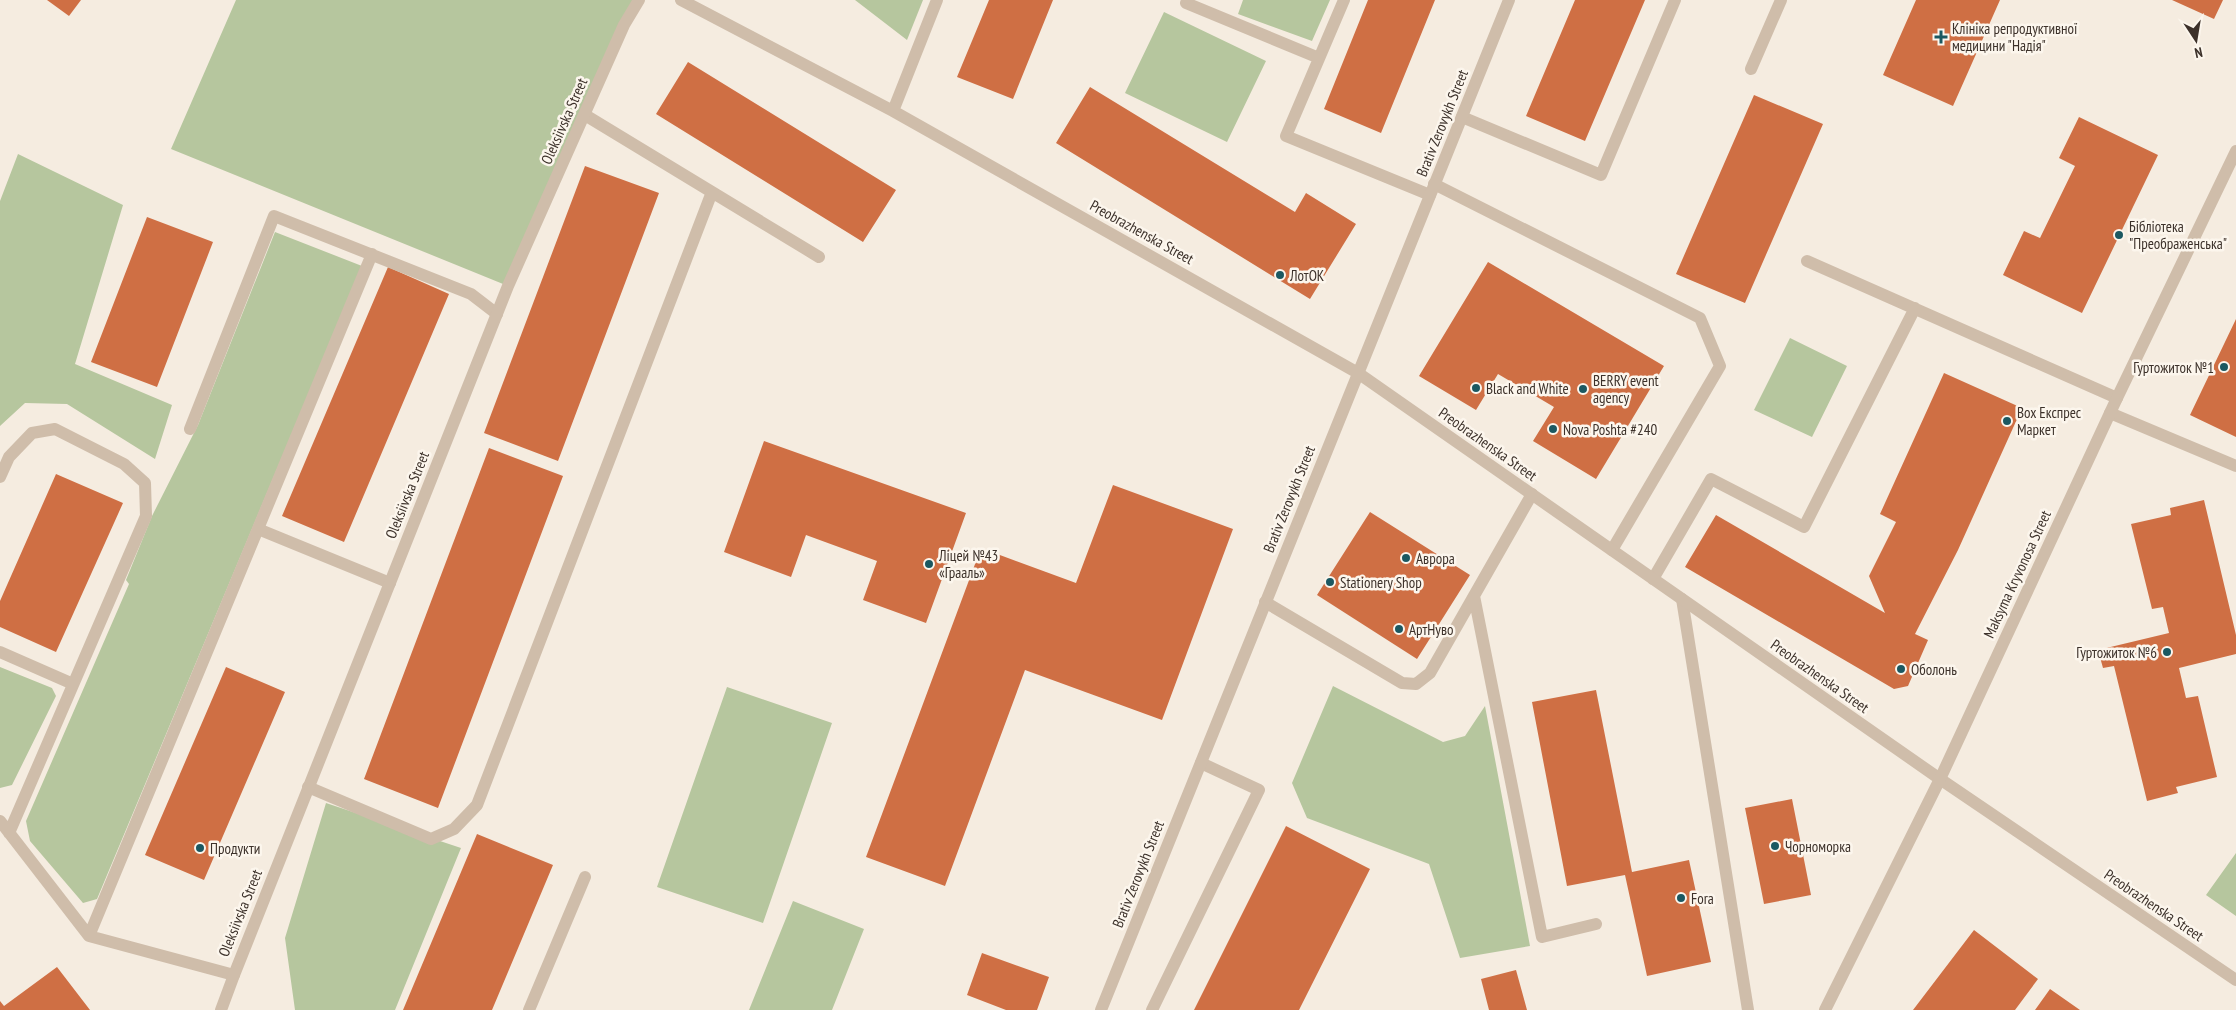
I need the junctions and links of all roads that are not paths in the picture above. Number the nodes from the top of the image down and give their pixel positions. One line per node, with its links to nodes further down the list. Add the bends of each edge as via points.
1 (639, 0): 12 (street, Oleksiivska Street, via 624,25)
2 (681, 0): 11 (street, Preobrazhenska Street)
3 (937, 0): 11 (street)
4 (1188, 0): 9 (street, via 1186,3)
5 (1344, 0): 9 (street)
6 (1509, 0): 13 (street, Brativ Zerovykh Street)
7 (1675, 0): 13 (street, via 1601,175)
8 (1781, 0): 10 (street)
9 (1319, 58): 15 (street, via 1286,136)
10 (1751, 69)
11 (893, 111): 22 (street, Preobrazhenska Street)
12 (585, 115): 16 (street); 21 (street, Oleksiivska Street)
13 (1462, 117): 15 (street, Brativ Zerovykh Street)
14 (2236, 151): 23 (street, Maksyma Kryvonosa Street)
15 (1432, 189): 22 (street, Brativ Zerovykh Street); 30 (street, via 1700,318 1720,366)
16 (712, 192): 18 (street); 40 (street, via 477,805 454,829 430,839)
17 (372, 254): 21 (street, via 471,294); 25 (street, via 274,216); 29 (street)
18 (819, 257)
19 (1807, 261): 20 (street)
20 (1915, 308): 23 (street); 31 (street, via 1804,527 1711,479)
21 (497, 314): 32 (street, Oleksiivska Street)
22 (1358, 373): 28 (street, Preobrazhenska Street); 35 (street, Brativ Zerovykh Street)
23 (2117, 398): 24 (street, Maksyma Kryvonosa Street)
24 (2110, 413): 26 (street); 39 (street, Maksyma Kryvonosa Street)
25 (190, 428)
26 (2236, 466)
27 (0, 477): 37 (street, via 9,457 32,433 55,429 124,464 145,483 146,516)
28 (1532, 494): 30 (street, Preobrazhenska Street); 33 (street)
29 (258, 529): 32 (street); 45 (street)
30 (1612, 550): 31 (street, Preobrazhenska Street)
31 (1653, 579): 34 (street, Preobrazhenska Street)
32 (390, 583): 40 (street, Oleksiivska Street)
33 (1474, 596): 35 (street, via 1430,673 1416,684 1402,683); 44 (street, via 1542,937)
34 (1682, 599): 39 (street, Preobrazhenska Street); 52 (street)
35 (1265, 602): 38 (street, Brativ Zerovykh Street)
36 (0, 652): 37 (street)
37 (73, 684): 42 (street)
38 (1201, 763): 50 (street, Brativ Zerovykh Street); 51 (street, via 1259,790)
39 (1940, 779): 47 (street, Preobrazhenska Street); 53 (street, Maksyma Kryvonosa Street)
40 (308, 787): 46 (street, Oleksiivska Street)
41 (0, 821): 42 (street)
42 (9, 833): 45 (street)
43 (585, 877): 49 (street)
44 (1596, 924)
45 (89, 936): 46 (street)
46 (234, 974): 48 (street, Oleksiivska Street)
47 (2236, 980)
48 (221, 1010)
49 (529, 1010)
50 (1101, 1010)
51 (1152, 1010)
52 (1748, 1010)
53 (1825, 1010)

